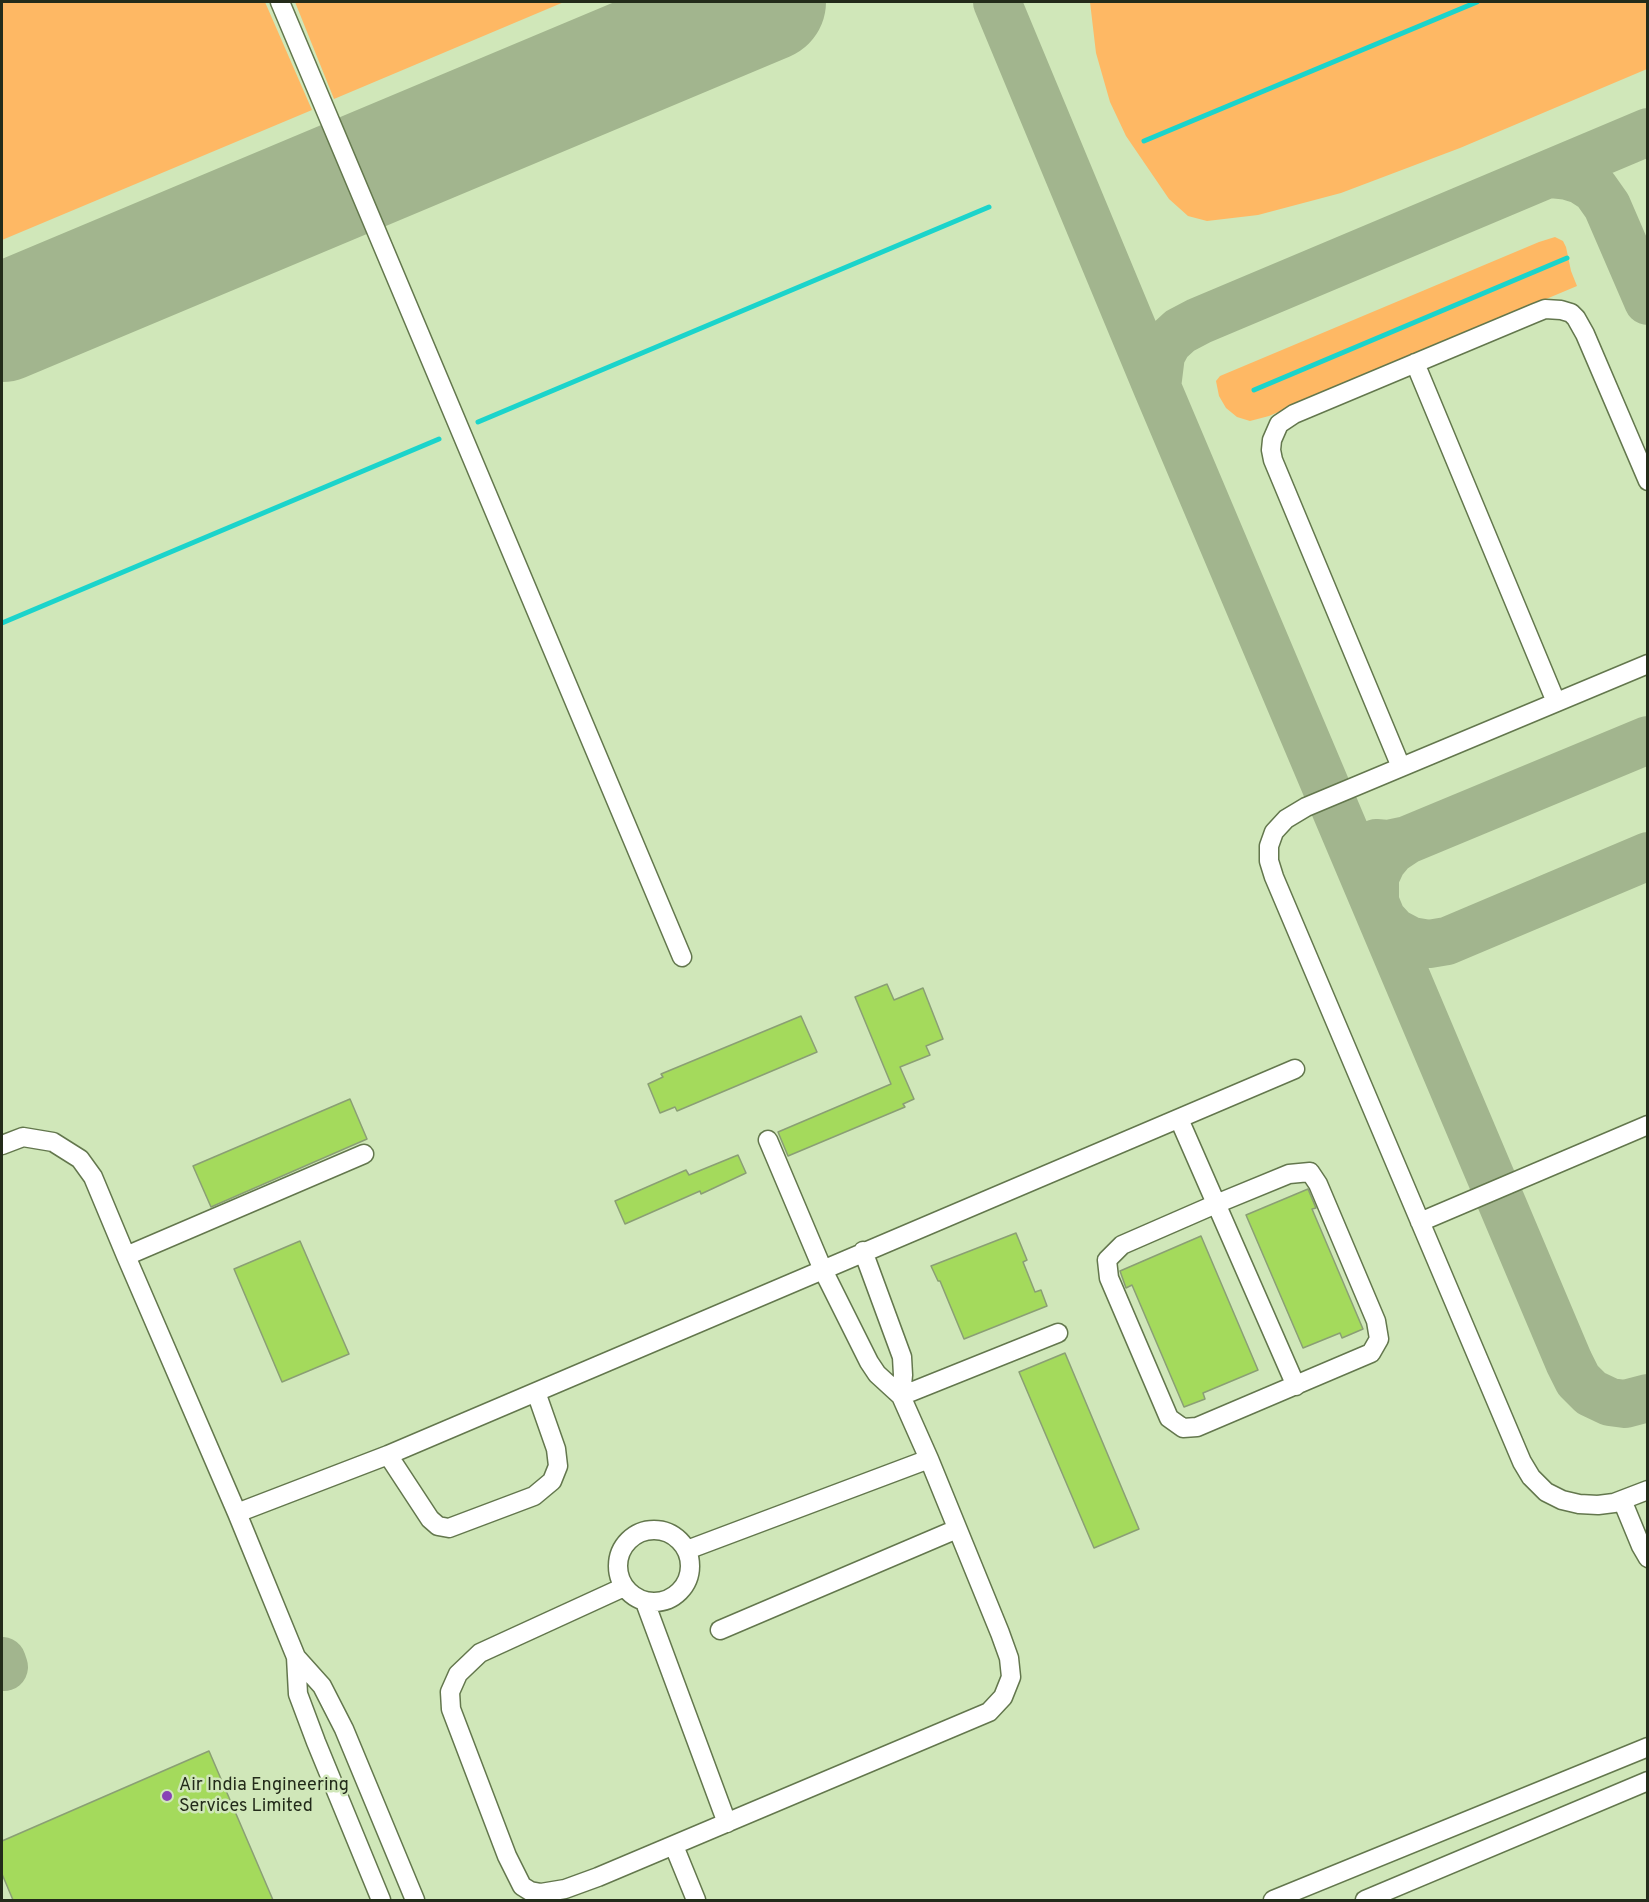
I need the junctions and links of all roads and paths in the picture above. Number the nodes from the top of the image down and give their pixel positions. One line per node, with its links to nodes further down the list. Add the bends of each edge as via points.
1 (280, 2): 7 (street)
2 (1414, 363): 3 (street, via 1545,309 1571,313 1586,334); 5 (street); 6 (street, via 1284,419 1275,431 1271,450)
3 (1647, 481)
4 (1647, 664): 5 (street)
5 (1556, 702): 6 (street)
6 (1401, 767): 15 (street, via 1286,819 1274,832 1269,861)
7 (682, 957)
8 (1295, 1069): 9 (street)
9 (1179, 1119): 14 (street); 16 (street)
10 (1647, 1125): 15 (street)
11 (768, 1140): 18 (street)
12 (2, 1145): 17 (street, via 23,1137 53,1142 80,1159 93,1178)
13 (364, 1154): 17 (street)
14 (1216, 1204): 20 (street); 20 (street, via 1289,1174 1310,1172 1318,1184 1376,1321 1379,1339 1371,1353); 20 (street, via 1122,1245 1107,1260 1109,1278 1169,1418 1183,1428 1197,1427)
15 (1420, 1222): 26 (street, via 1531,1477 1546,1492 1562,1500 1598,1505)
16 (863, 1251): 18 (street); 22 (street, via 902,1357)
17 (126, 1256): 27 (street)
18 (823, 1270): 21 (street); 22 (street, via 869,1362)
19 (1058, 1334): 22 (street)
20 (1296, 1386)
21 (536, 1392): 23 (street); 23 (street, via 558,1466 552,1481 534,1496 449,1528 438,1526)
22 (901, 1396): 24 (street)
23 (388, 1455): 27 (street)
24 (929, 1460): 28 (street); 29 (street)
25 (1647, 1490): 26 (street)
26 (1622, 1500): 30 (street)
27 (237, 1513): 34 (street)
28 (957, 1530): 33 (street); 37 (street, via 1009,1658 1011,1677 1003,1697 989,1712)
29 (687, 1550): 31 (street, via 668,1532 641,1532 621,1549 618,1575); 32 (street, via 691,1563 682,1589 658,1603)
30 (1647, 1558)
31 (624, 1587): 32 (street); 38 (street, via 480,1653 458,1674 450,1692 451,1709 507,1856 522,1886 530,1891 565,1889)
32 (645, 1602): 37 (street)
33 (720, 1629)
34 (296, 1657): 39 (street, via 298,1694); 40 (street, via 322,1686 344,1729)
35 (1647, 1747): 42 (street)
36 (1647, 1781): 43 (street)
37 (727, 1823): 38 (street)
38 (674, 1846): 41 (street)
39 (381, 1900)
40 (414, 1900)
41 (696, 1900)
42 (1273, 1900)
43 (1365, 1900)

